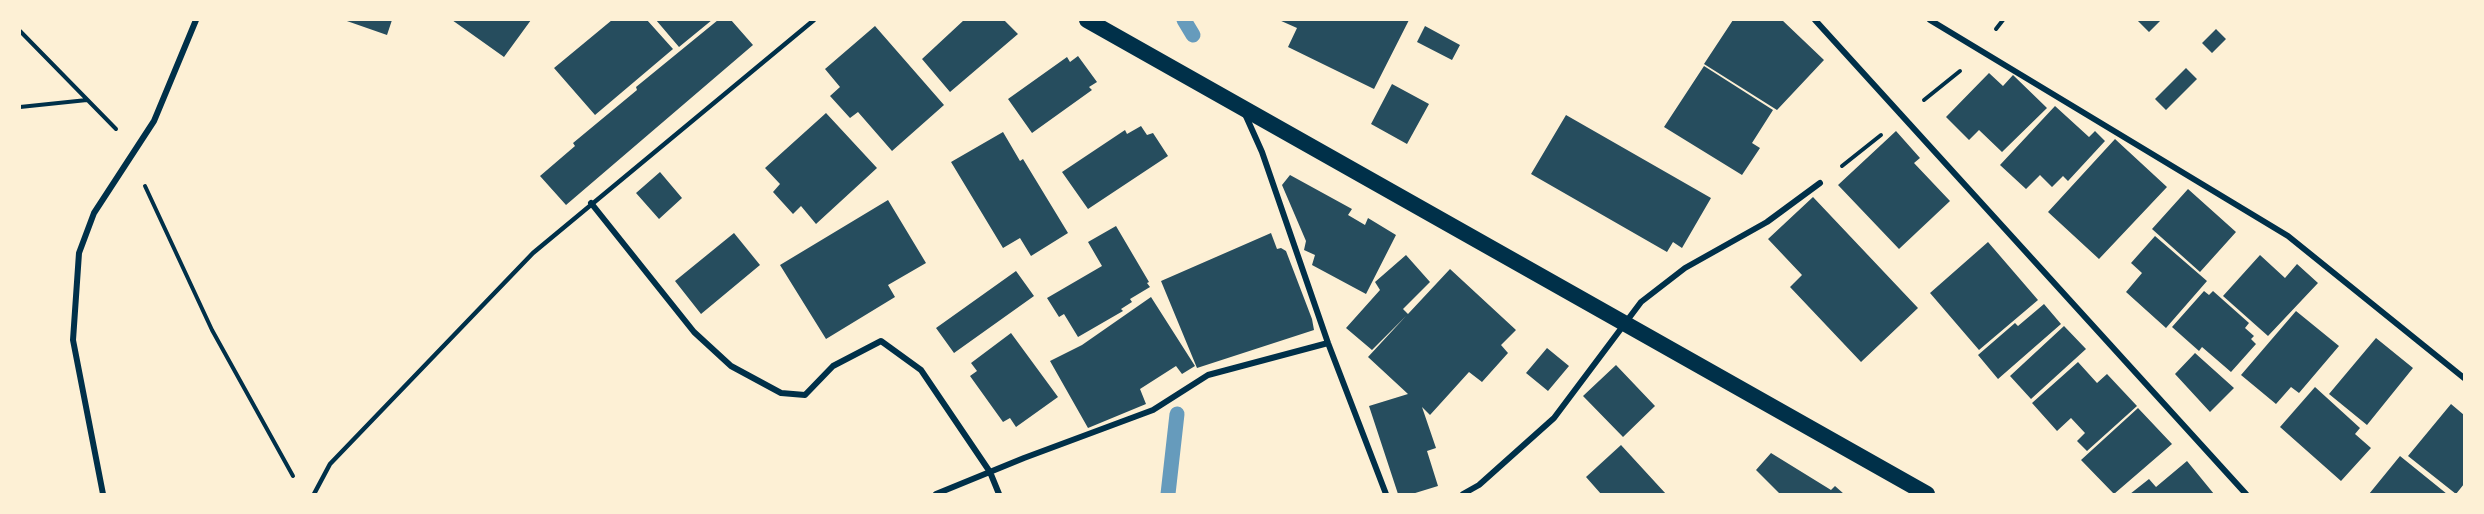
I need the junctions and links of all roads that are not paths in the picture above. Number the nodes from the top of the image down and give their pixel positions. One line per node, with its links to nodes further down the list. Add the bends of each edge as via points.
1 (196, 20): 13 (street, via 154,122 94,213 79,253 73,340)
2 (814, 20): 8 (lane)
3 (1087, 20): 6 (highway)
4 (1815, 20): 20 (street)
5 (1930, 20): 11 (street, via 2288,236)
6 (1241, 105): 9 (highway); 10 (street, via 1262,152)
7 (1820, 183): 9 (street, via 1767,222 1684,268 1641,302)
8 (591, 203): 12 (street, via 694,332 731,366 781,393 806,395 833,366 881,341 921,370); 14 (lane, via 533,252 330,464)
9 (1624, 325): 18 (street, via 1554,418); 19 (highway)
10 (1328, 343): 12 (street, via 1208,375 1153,410); 17 (street)
11 (2464, 378)
12 (990, 472): 15 (street); 16 (street)
13 (103, 495)
14 (314, 495)
15 (936, 495)
16 (999, 495)
17 (1386, 495)
18 (1463, 495)
19 (1927, 495)
20 (2246, 495)

